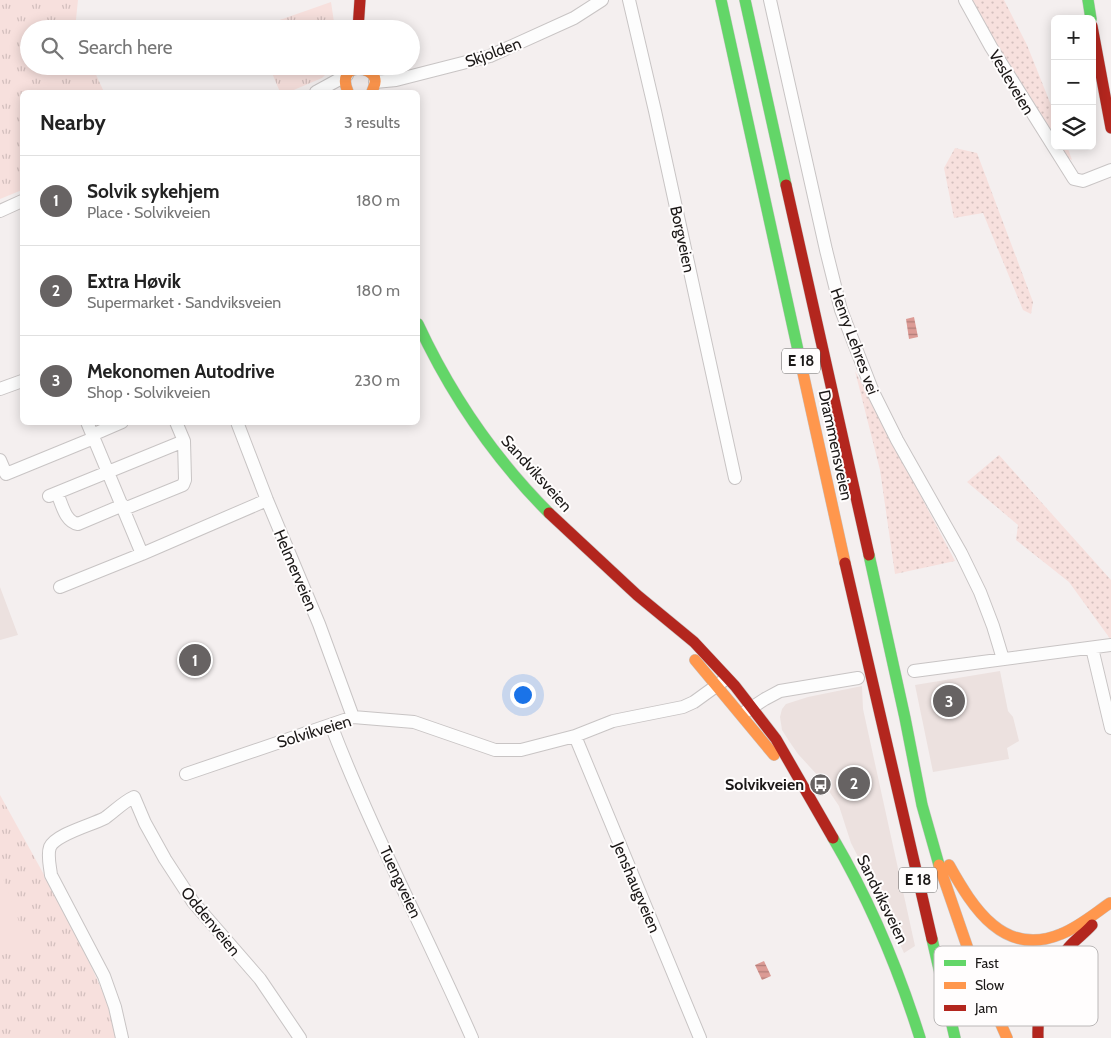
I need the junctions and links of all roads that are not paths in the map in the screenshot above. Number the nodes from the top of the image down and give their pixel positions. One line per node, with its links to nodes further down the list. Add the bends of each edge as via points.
1 (360, 0): 10 (main road)
2 (602, 0): 12 (street, Skjolden, via 574,18 490,56)
3 (629, 0): 33 (street, Borgveien)
4 (721, 0): 54 (main road, Drammensveien / E 18)
5 (745, 0): 50 (main road, Drammensveien / E 18)
6 (770, 0): 40 (street, Henry Lehres vei, via 826,250 847,327 873,392 897,440 980,592)
7 (965, 0): 19 (street, Vesleveien, via 1074,179 1083,181)
8 (1088, 0): 9 (main road)
9 (1090, 15)
10 (359, 20)
11 (1096, 47): 18 (main road)
12 (420, 74)
13 (346, 75): 16 (street); 17 (main road)
14 (416, 75): 15 (street, Skjolden)
15 (374, 87)
16 (320, 90)
17 (347, 90)
18 (1111, 128)
19 (1111, 170)
20 (20, 202): 21 (street)
21 (0, 211)
22 (420, 328): 43 (main road, Sandviksveien, via 445,378 486,441 511,472 558,522 663,618 685,634)
23 (20, 382): 24 (street)
24 (0, 389)
25 (88, 425): 29 (street)
26 (116, 425): 29 (street)
27 (177, 425): 30 (street)
28 (238, 425): 34 (street, Helmerveien)
29 (93, 437): 31 (street, via 6,474); 32 (street)
30 (184, 441): 32 (street); 35 (street, via 184,485)
31 (0, 460)
32 (108, 471): 35 (street); 35 (street, via 53,494 74,524)
33 (736, 478)
34 (267, 500): 36 (street); 45 (street, Helmerveien, via 319,624)
35 (123, 507): 36 (street)
36 (142, 554): 37 (street)
37 (60, 587)
38 (1111, 645): 39 (street)
39 (1092, 648): 40 (street); 47 (street)
40 (1003, 659): 41 (street)
41 (914, 671)
42 (858, 678): 44 (street, via 780,691)
43 (721, 682): 44 (main road, Sandviksveien); 48 (street, Solvikveien, via 683,707 613,721)
44 (747, 711): 60 (main road, Sandviksveien, via 785,753 874,913 901,977)
45 (353, 717): 46 (street, Solvikveien); 48 (street, Solvikveien, via 414,722 495,750 521,750)
46 (331, 725): 49 (street, Solvikveien); 58 (street, Tuengveien)
47 (1111, 728)
48 (575, 736): 59 (street, Jenshaugveien)
49 (186, 774)
50 (928, 830): 51 (main road, E 18, via 966,896 982,917 996,929 1015,938 1054,936); 52 (main road, E 18)
51 (1111, 903): 53 (main road, E 18)
52 (966, 946)
53 (1070, 946)
54 (934, 948)
55 (1002, 1026): 61 (main road, E 18)
56 (122, 1038): 57 (street, Oddenveien, via 104,976 51,875 49,856 50,847 57,839 93,824 134,797 192,902 260,979)
57 (300, 1038)
58 (472, 1038)
59 (700, 1038)
60 (920, 1038)
61 (1008, 1038)

